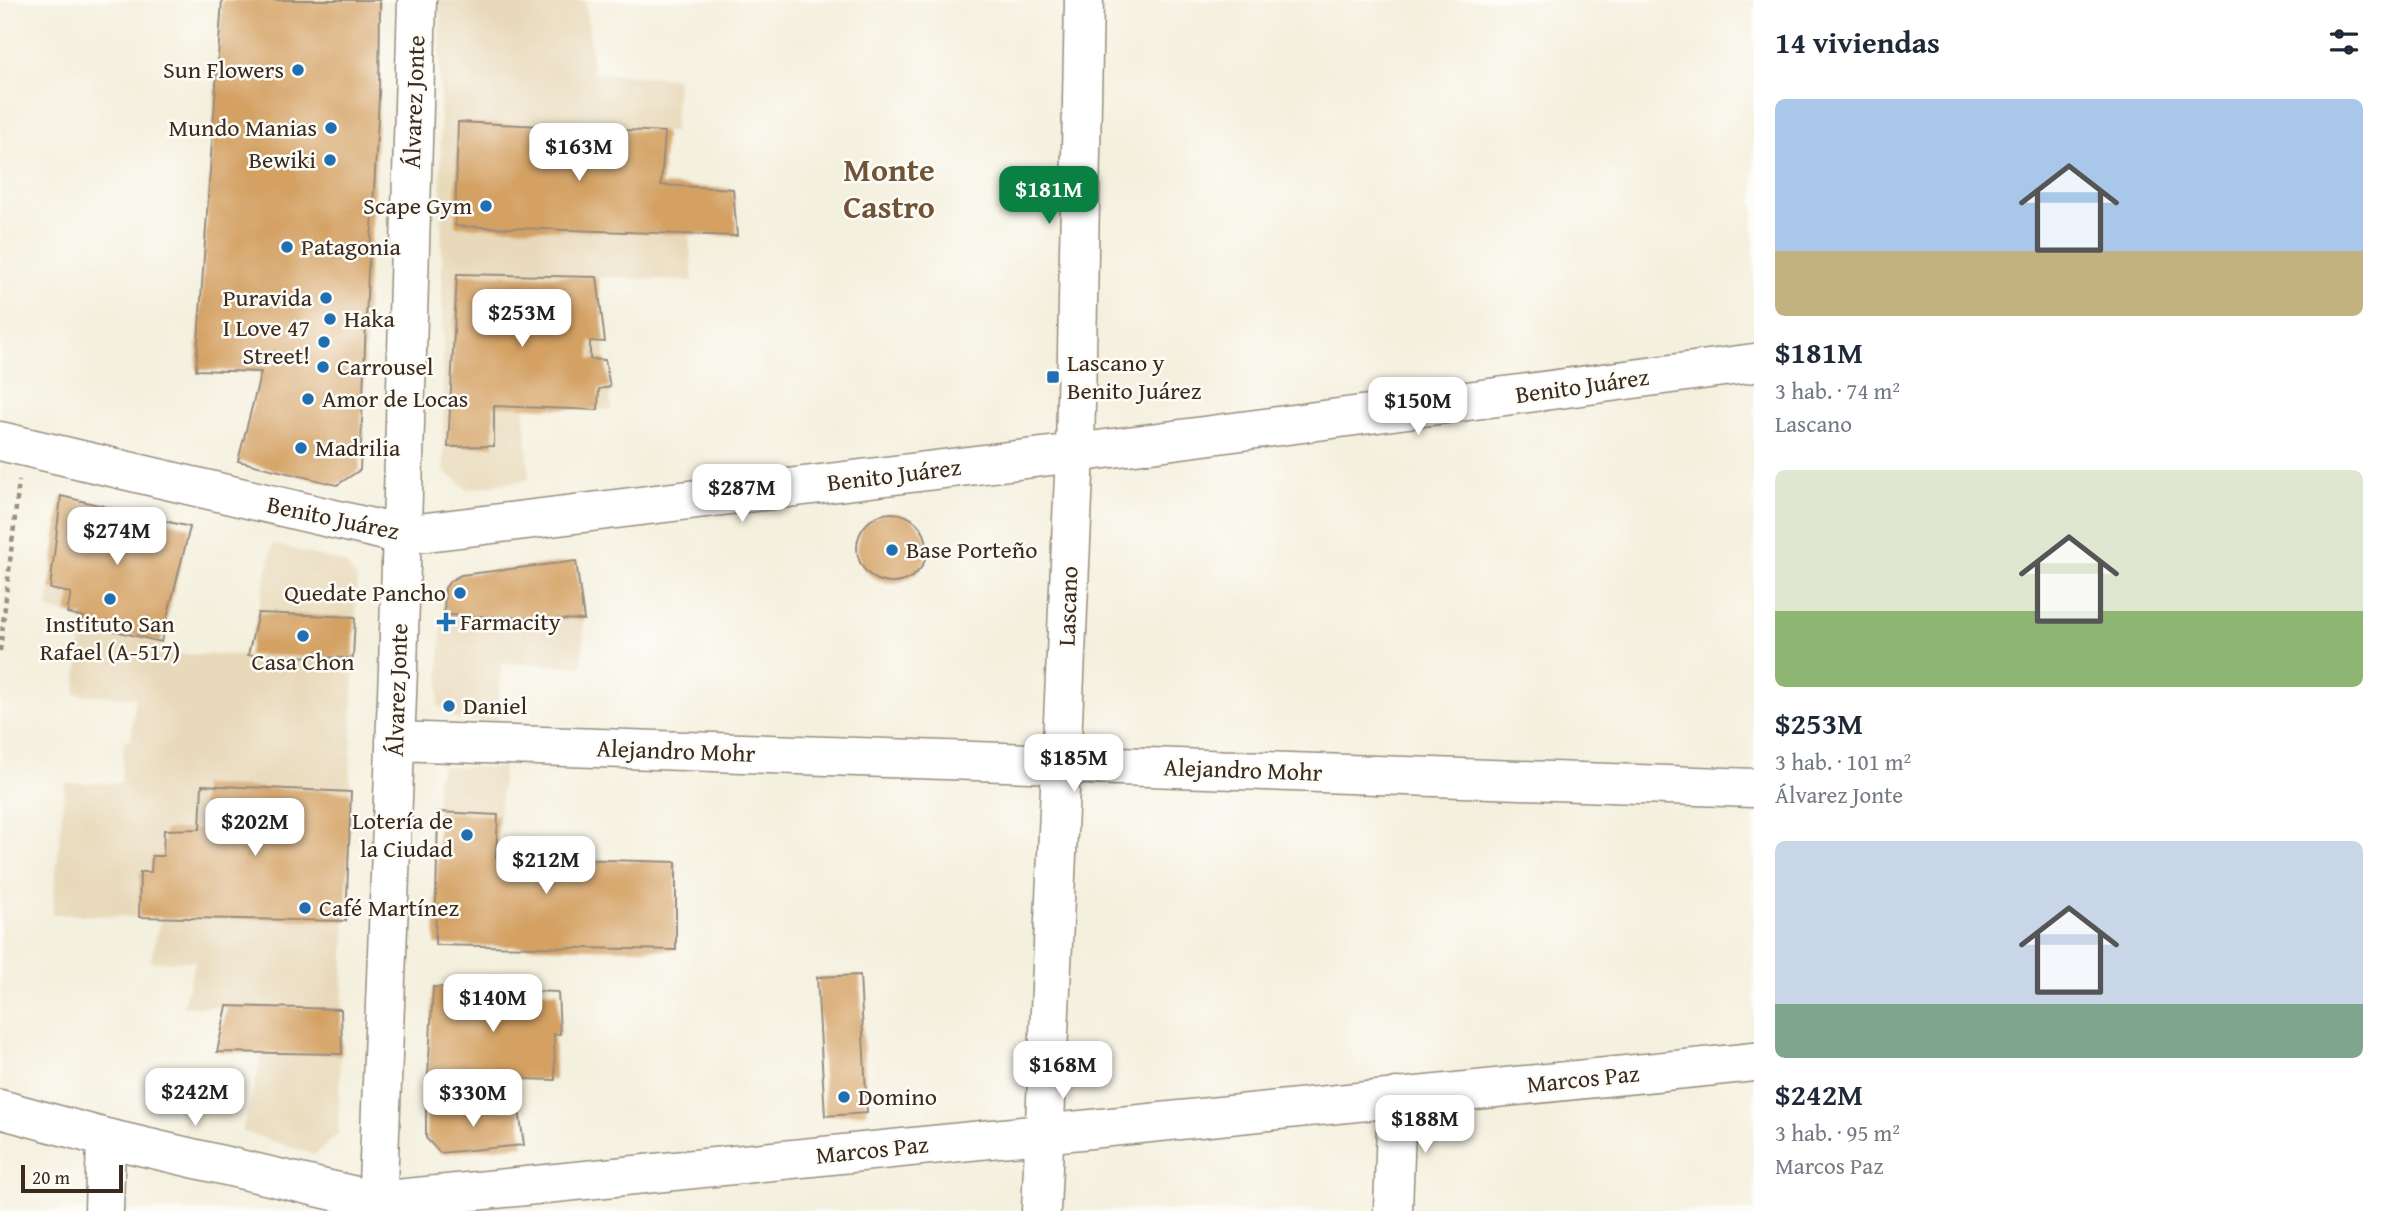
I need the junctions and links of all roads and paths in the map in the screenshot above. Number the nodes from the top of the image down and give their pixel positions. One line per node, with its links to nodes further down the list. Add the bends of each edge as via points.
1 (417, 0): 6 (street, Álvarez Jonte)
2 (1084, 0): 5 (street, Lascano)
3 (1754, 363): 5 (street, Benito Juárez)
4 (11, 444): 6 (street, Benito Juárez); 7 (path)
5 (1074, 453): 6 (street, Benito Juárez); 9 (street, Lascano)
6 (402, 536): 8 (street, Álvarez Jonte)
7 (0, 651)
8 (395, 741): 9 (street, Alejandro Mohr); 16 (street, Álvarez Jonte)
9 (1061, 764): 10 (street, Alejandro Mohr); 14 (street, Lascano)
10 (1754, 788)
11 (1754, 1062): 12 (street, Marcos Paz)
12 (1398, 1097): 14 (street, Marcos Paz); 19 (street)
13 (0, 1109): 15 (street, Marcos Paz)
14 (1044, 1133): 16 (street, Marcos Paz); 18 (street, Lascano)
15 (106, 1138): 16 (street, Marcos Paz); 17 (street)
16 (377, 1206)
17 (104, 1211)
18 (1041, 1211)
19 (1393, 1211)

